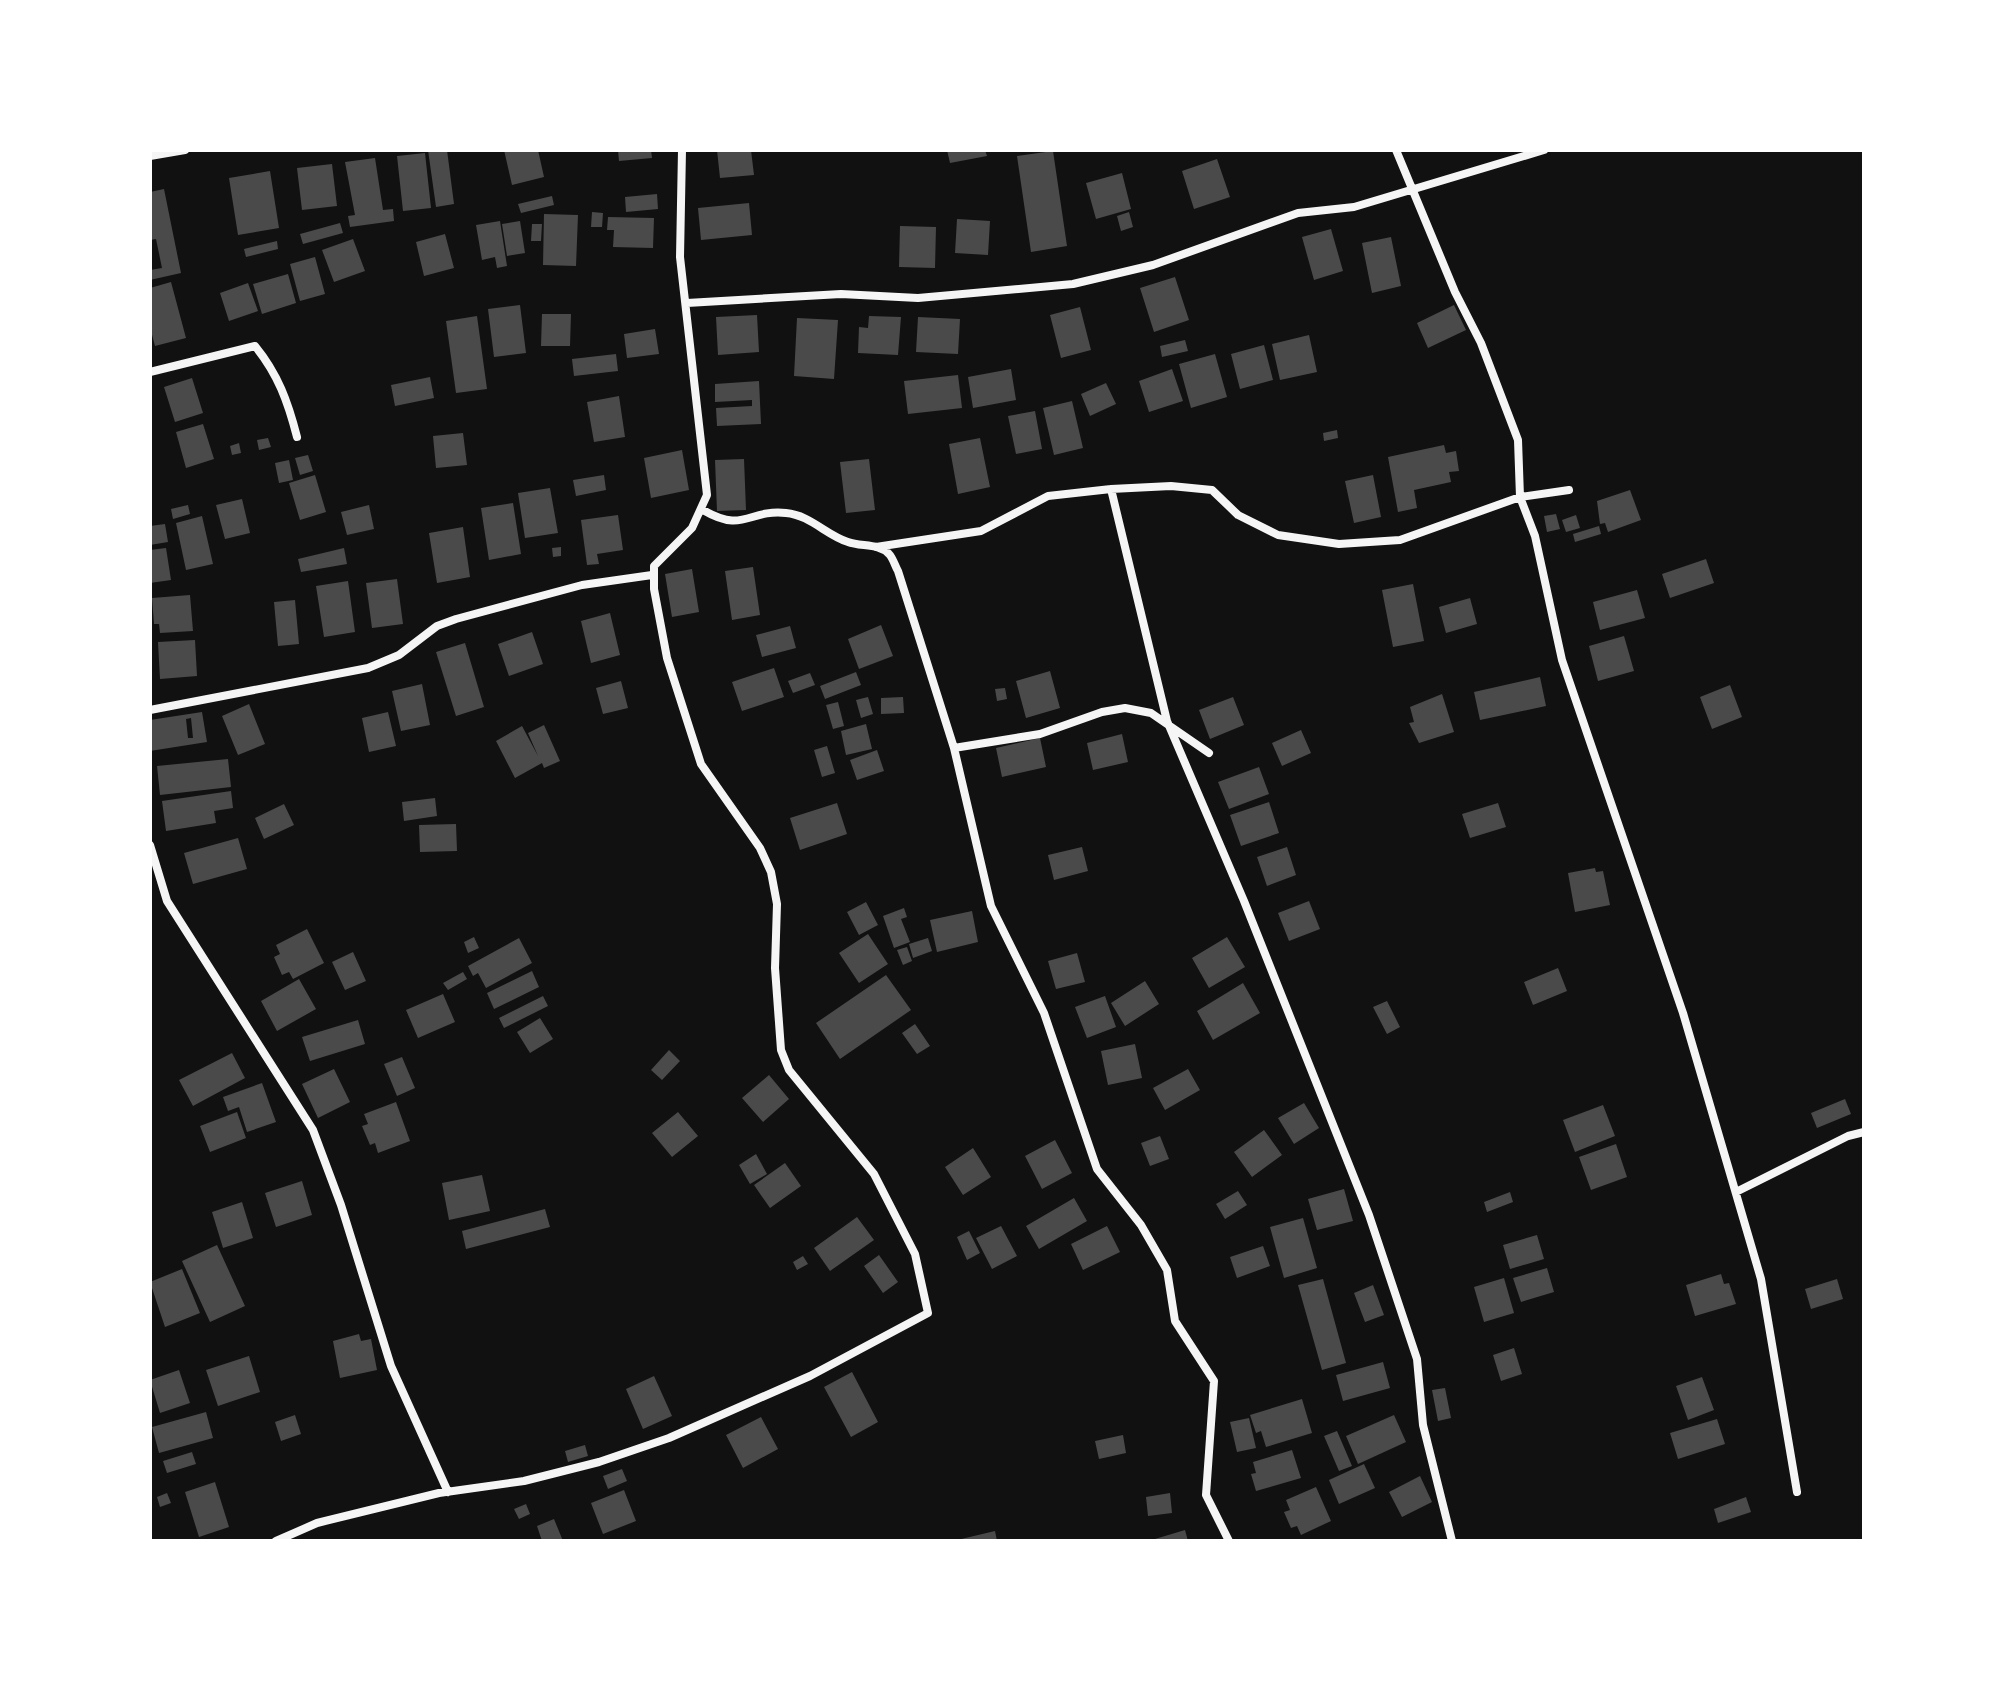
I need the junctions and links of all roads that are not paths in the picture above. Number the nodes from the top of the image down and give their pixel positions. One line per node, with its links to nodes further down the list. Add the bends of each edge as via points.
1 (185, 150): 5 (street)
2 (682, 150): 7 (street, via 680,257)
3 (1396, 150): 6 (street)
4 (1544, 150): 6 (street)
5 (150, 156)
6 (1413, 188): 7 (street, via 1354,207 1298,213 1153,265 1073,284 956,297 841,294); 12 (street, via 1518,440)
7 (687, 303): 13 (street, via 707,495)
8 (150, 372): 9 (street, via 255,346 273,367)
9 (297, 437)
10 (1111, 489): 12 (street, via 1212,490 1238,515 1278,535 1339,544 1400,540); 14 (street, via 1048,496 981,531); 17 (street)
11 (1569, 490): 12 (street)
12 (1520, 497): 22 (street, via 1535,536 1562,660 1683,1013)
13 (703, 510): 14 (street, via 736,523 789,513 841,540); 15 (street)
14 (876, 547): 18 (street, via 889,554 898,571)
15 (652, 575): 16 (street, via 582,585 456,619 368,668); 23 (street, via 667,658 701,764 771,872 777,904 781,1050 789,1070 874,1174 915,1254 928,1313 810,1376 669,1438 524,1481)
16 (150, 710)
17 (1167, 721): 18 (street, via 1125,708 1040,734); 19 (street); 27 (street, via 1369,1215 1417,1359 1423,1425)
18 (954, 748): 26 (street, via 991,906 1044,1013 1097,1169 1141,1225 1167,1270 1175,1321 1214,1381 1206,1495)
19 (1209, 753)
20 (150, 845): 23 (street, via 167,901 313,1130 391,1366)
21 (1864, 1132): 22 (street)
22 (1736, 1192): 24 (street, via 1761,1279)
23 (448, 1492): 25 (street, via 317,1523)
24 (1797, 1492)
25 (276, 1541)
26 (1229, 1541)
27 (1452, 1541)

